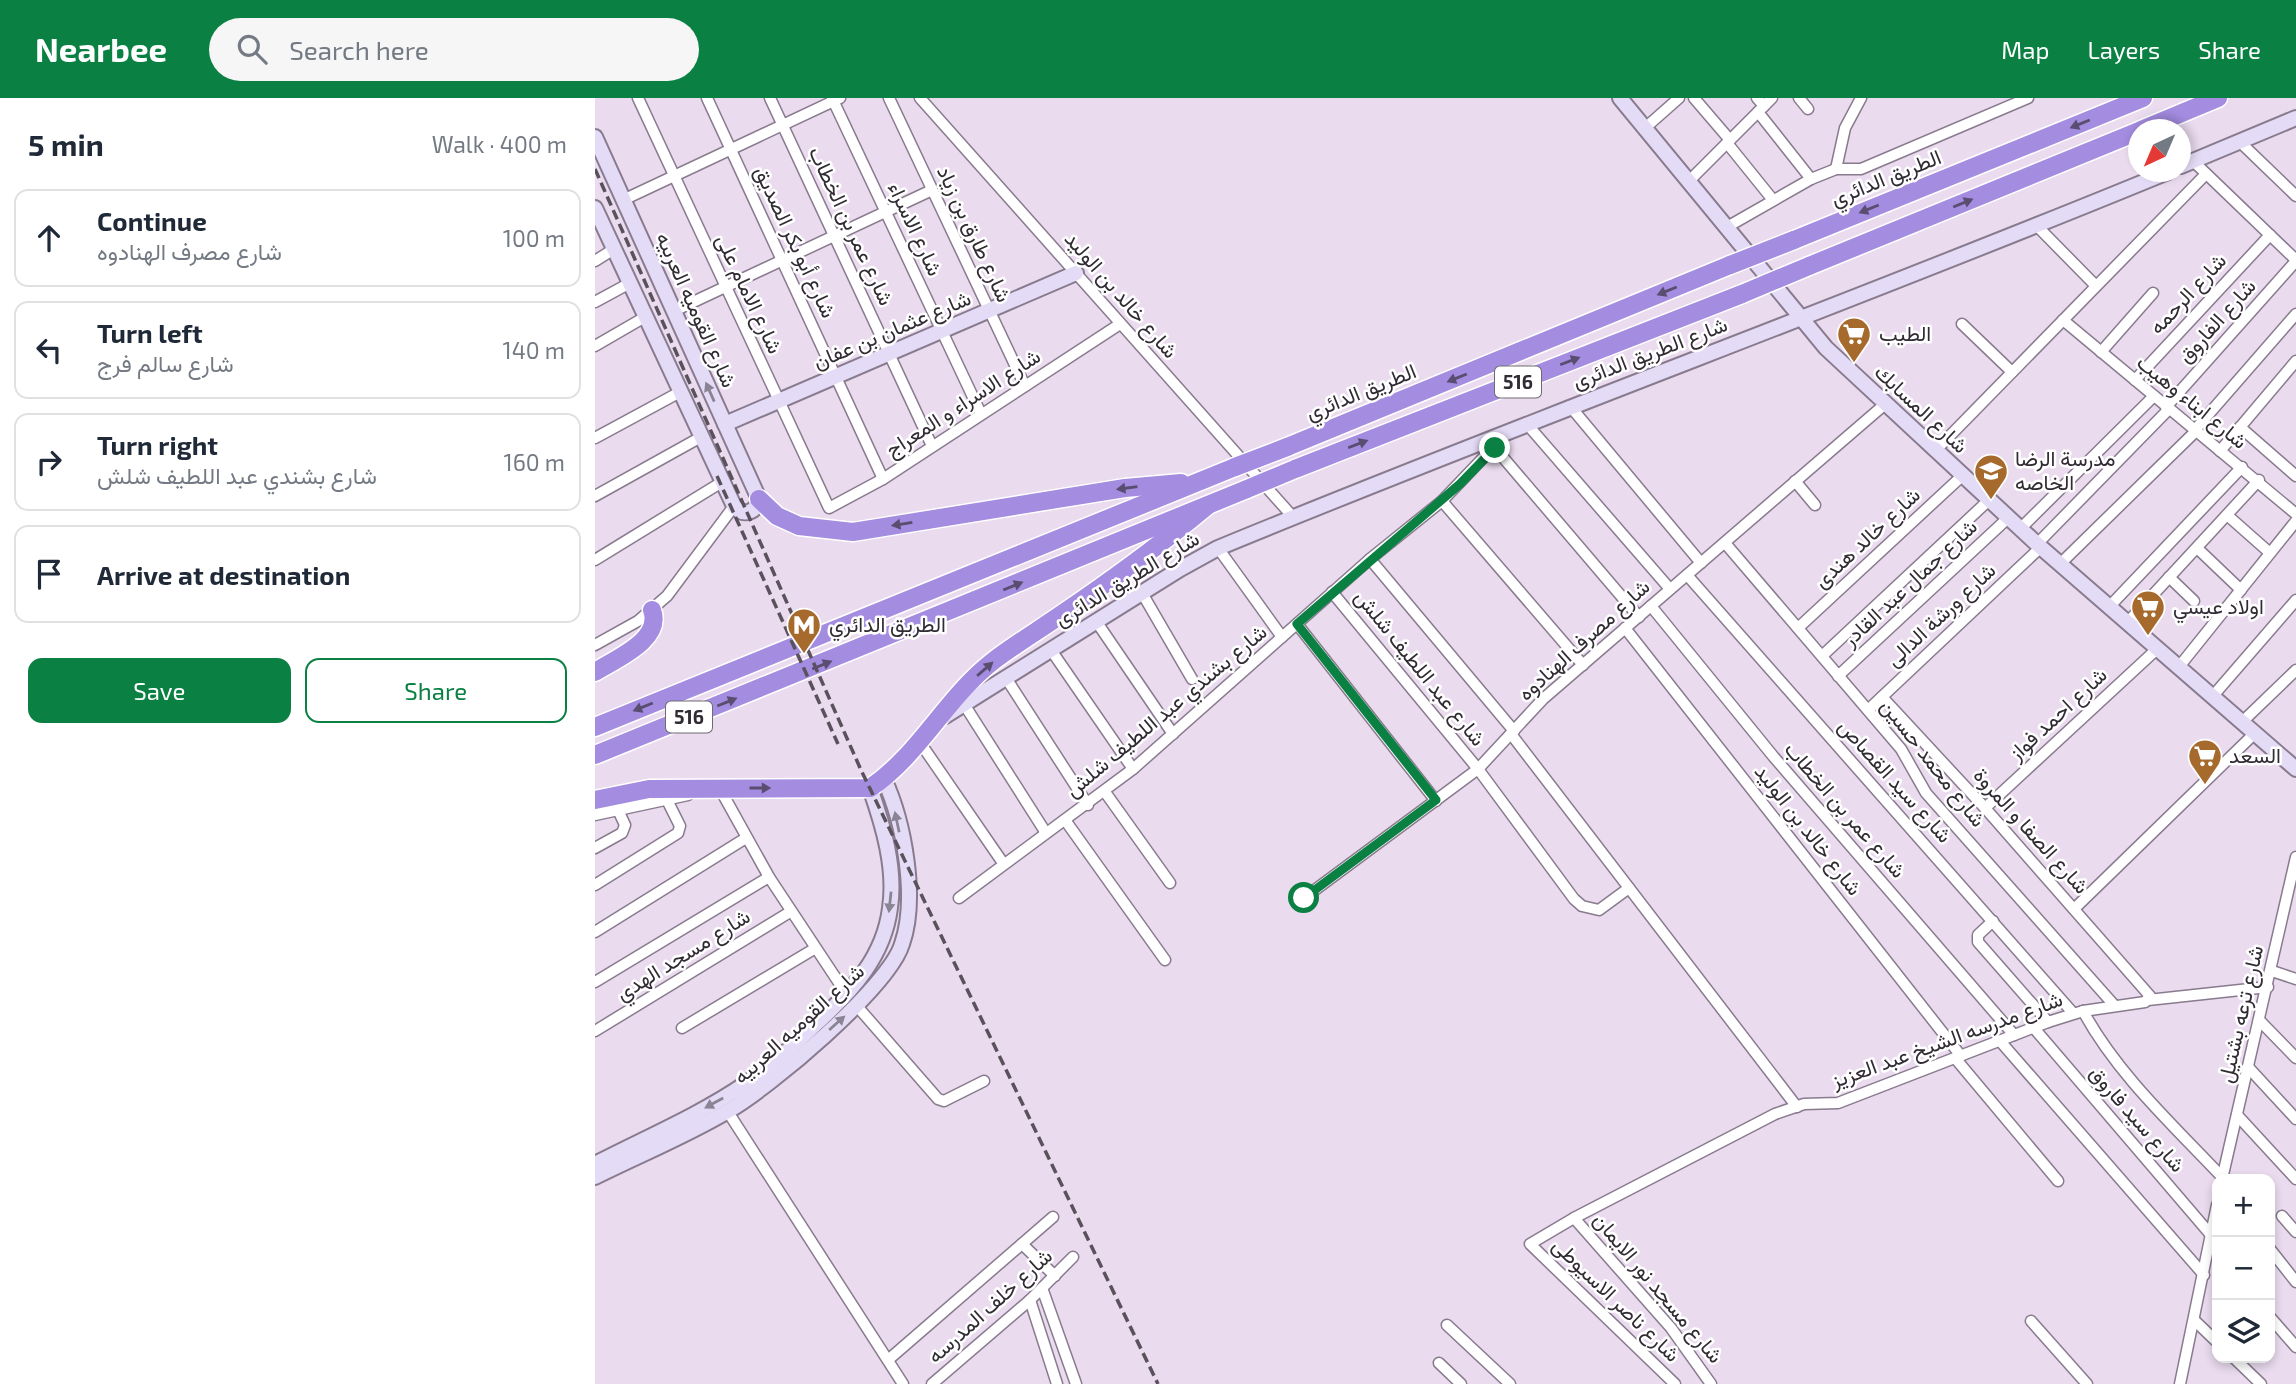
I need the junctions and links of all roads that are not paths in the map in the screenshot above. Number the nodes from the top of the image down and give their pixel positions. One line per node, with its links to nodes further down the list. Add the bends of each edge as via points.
1 (639, 98): 31 (street, شارع الامام على)
2 (707, 98): 26 (street, شارع أبو بكر الصديق)
3 (770, 98): 20 (street, شارع عمر بن الخطاب)
4 (889, 98): 35 (street, شارع طارق بن زياد)
5 (919, 98): 49 (street, شارع خالد بن الوليد)
6 (1620, 98): 21 (street, شارع المسابك)
7 (1679, 98): 21 (street)
8 (1694, 98): 24 (street)
9 (1772, 98): 16 (street)
10 (1799, 98): 17 (street)
11 (1861, 98): 29 (street, via 1845,128)
12 (2028, 98): 29 (street, الطريق الدائري, via 1861,169)
13 (2143, 98): 96 (highway, الطريق الدائري / 516, one-way to 96, bridge)
14 (2218, 98): 19 (highway, 516)
15 (835, 99): 20 (street); 40 (street, شارع الاسراء)
16 (1760, 105): 24 (street); 32 (street)
17 (1808, 109)
18 (2296, 118): 25 (street)
19 (2167, 119)
20 (782, 124): 26 (street); 44 (street, شارع عمر بن الخطاب)
21 (1646, 128): 33 (street, شارع المسابك)
22 (2128, 135): 104 (highway, 516, one-way to 22, bridge)
23 (595, 137): 37 (street, شارع القوميه العربيه)
24 (1729, 141): 33 (street); 38 (street)
25 (2240, 142): 27 (street); 36 (street)
26 (731, 150): 31 (street); 46 (street, شارع أبو بكر الصديق)
27 (2191, 162)
28 (2191, 166): 30 (street)
29 (1836, 169): 32 (street, الطريق الدائري)
30 (2206, 174): 43 (street); 51 (street)
31 (674, 177): 37 (street); 52 (street, شارع الامام على)
32 (1811, 179): 38 (street, الطريق الدائري)
33 (1689, 181): 42 (street, شارع المسابك)
34 (2144, 182): 41 (street, شارع الطريق الدائرى)
35 (932, 190): 40 (street); 56 (street, شارع طارق بن زياد)
36 (2296, 196)
37 (623, 200): 55 (street, شارع القوميه العربيه)
38 (1773, 200): 42 (street, الطريق الدائري)
39 (596, 212): 45 (street)
40 (885, 212): 44 (street); 63 (street, شارع الاسراء)
41 (2037, 226): 51 (street); 59 (street, شارع الطريق الدائرى)
42 (1727, 227): 59 (street, شارع المسابك)
43 (2270, 235): 47 (street); 70 (street, شارع الرحمه)
44 (834, 236): 46 (street); 66 (street, شارع عمر بن الخطاب)
45 (614, 249): 48 (street); 50 (street)
46 (782, 260): 52 (street); 69 (street, شارع أبو بكر الصديق)
47 (2296, 260): 77 (street, شارع الفاروق)
48 (595, 261)
49 (1076, 273): 56 (street, شارع عثمان بن عفان); 61 (street, شارع خالد بن الوليد)
50 (630, 283): 54 (street); 58 (street)
51 (2096, 286): 60 (street)
52 (725, 287): 55 (street); 74 (street, شارع الامام على)
53 (2153, 293): 65 (street)
54 (595, 302)
55 (674, 311): 79 (street, شارع القوميه العربيه, one-way to 55)
56 (988, 311): 63 (street, شارع عثمان بن عفان); 71 (street, شارع طارق بن زياد)
57 (2296, 314): 82 (street)
58 (645, 317): 64 (street); 72 (street)
59 (1801, 318): 75 (street, شارع المسابك); 76 (street, شارع الطريق الدائرى)
60 (2063, 320): 65 (street, شارع ابناء وهيب); 68 (street)
61 (1119, 324): 71 (street, شارع الاسراء و المعراج); 107 (street, شارع خالد بن الوليد)
62 (1962, 324): 68 (street)
63 (941, 331): 66 (street, شارع عثمان بن عفان); 78 (street, شارع الاسراء)
64 (595, 346)
65 (2101, 352): 70 (street, شارع ابناء وهيب)
66 (888, 353): 69 (street, شارع عثمان بن عفان); 85 (street, شارع عمر بن الخطاب)
67 (2296, 361): 81 (street)
68 (2011, 372): 87 (street)
69 (836, 377): 74 (street, شارع عثمان بن عفان); 92 (street, شارع أبو بكر الصديق)
70 (2135, 380): 73 (street, شارع ابناء وهيب)
71 (1025, 386): 78 (street, شارع الاسراء و المعراج)
72 (680, 391): 83 (street); 84 (street)
73 (2154, 396): 77 (street, شارع ابناء وهيب); 110 (street)
74 (778, 402): 79 (street, شارع عثمان بن عفان); 103 (street, شارع الامام على)
75 (1885, 405): 87 (street, شارع المسابك); 94 (street, شارع مصرف الهنادوه)
76 (1570, 406): 80 (street, شارع الطريق الدائرى); 118 (street)
77 (2167, 408): 82 (street, شارع ابناء وهيب); 112 (street, شارع الفاروق)
78 (981, 414): 85 (street, شارع الاسراء و المعراج)
79 (725, 424): 98 (street, شارع القوميه العربيه)
80 (1518, 426): 86 (street, شارع بشندي عبد اللطيف شلش); 107 (street, شارع الطريق الدائرى); 122 (street)
81 (2240, 427): 88 (street); 90 (street)
82 (2195, 432): 88 (street, شارع ابناء وهيب); 119 (street)
83 (701, 437): 95 (street); 97 (street)
84 (595, 438)
85 (932, 446): 92 (street, شارع الاسراء و المعراج)
86 (1495, 448): 100 (street, شارع بشندي عبد اللطيف شلش); 131 (street)
87 (1935, 451): 91 (street, شارع المسابك)
88 (2220, 451): 89 (street, شارع ابناء وهيب)
89 (2242, 467): 93 (street, شارع ابناء وهيب); 129 (street)
90 (2296, 476)
91 (1962, 477): 99 (street, شارع المسابك); 136 (street, شارع خالد هندى)
92 (883, 479): 103 (street, شارع الاسراء و المعراج, via 832,508)
93 (2259, 480): 105 (street, شارع ابناء وهيب); 106 (street)
94 (1795, 481): 101 (street); 111 (street, شارع مصرف الهنادوه)
95 (722, 482): 102 (street); 117 (street)
96 (1195, 482): 98 (highway, one-way to 98, via 1125,488 853,531 799,526 777,516); 154 (highway, الطريق الدائري / 516, one-way to 154)
97 (595, 496)
98 (759, 499): 102 (street, via 749,512)
99 (1989, 500): 108 (street, شارع المسابك); 141 (street)
100 (1441, 501): 116 (street, شارع بشندي عبد اللطيف شلش); 142 (street)
101 (1815, 505)
102 (734, 506): 130 (street, via 676,586)
103 (826, 506)
104 (1207, 506): 151 (highway, one-way to 104, via 992,663 1140,560); 159 (highway, 516, one-way to 104)
105 (2296, 514)
106 (2227, 515): 114 (street); 115 (street)
107 (1293, 517): 113 (street, شارع الطريق الدائرى)
108 (2008, 518): 110 (street, شارع المسابك); 146 (street, شارع جمال عبد القادر)
109 (2296, 521): 115 (street)
110 (2020, 529): 112 (street, شارع المسابك)
111 (1725, 543): 118 (street, شارع مصرف الهنادوه); 136 (street, شارع محمد حسين)
112 (2039, 545): 119 (street, شارع المسابك); 149 (street, شارع ورشة الدالى)
113 (1218, 548): 125 (street, شارع الطريق الدائرى); 137 (street)
114 (2197, 548): 121 (street); 123 (street)
115 (2270, 553): 123 (street)
116 (1370, 559): 124 (street, شارع بشندي عبد اللطيف شلش); 155 (street)
117 (595, 560)
118 (1701, 564): 120 (street, شارع مصرف الهنادوه)
119 (2060, 564): 129 (street, شارع المسابك)
120 (1687, 575): 122 (street, شارع مصرف الهنادوه); 187 (street, شارع سيد القصاص)
121 (2169, 577): 127 (street); 133 (street)
122 (1670, 589): 128 (street, شارع مصرف الهنادوه)
123 (2241, 590): 143 (street)
124 (1332, 592): 134 (street, شارع بشندي عبد اللطيف شلش); 161 (street, شارع عبد اللطيف شلش)
125 (1142, 593): 132 (street, شارع الطريق الدائرى); 148 (street)
126 (2296, 600): 150 (street)
127 (2194, 601)
128 (1651, 606): 131 (street, شارع مصرف الهنادوه); 204 (street, شارع عمر بن الخطاب, via 1773,756)
129 (2109, 607): 133 (street, شارع المسابك)
130 (652, 610): 138 (street); 145 (highway, via 653,625 644,639)
131 (1639, 617): 135 (street, شارع مصرف الهنادوه)
132 (1096, 621): 140 (street, شارع الطريق الدائرى); 156 (street)
133 (2127, 623): 139 (street, شارع المسابك)
134 (1297, 624): 137 (street, شارع بشندي عبد اللطيف شلش); 168 (street)
135 (1625, 628): 142 (street, شارع مصرف الهنادوه); 206 (street, شارع خالد بن الوليد)
136 (1798, 628): 141 (street, شارع محمد حسين)
137 (1282, 636): 156 (street, شارع بشندي عبد اللطيف شلش)
138 (595, 645)
139 (2157, 649): 143 (street, شارع المسابك); 170 (street, شارع احمد فواز)
140 (1051, 650): 147 (street, شارع الطريق الدائرى); 160 (street)
141 (1822, 656): 146 (street, شارع محمد حسين)
142 (1583, 665): 155 (street, شارع مصرف الهنادوه)
143 (2178, 668): 150 (street, شارع المسابك)
144 (2296, 670): 153 (street)
145 (595, 672)
146 (1838, 676): 152 (street, شارع محمد حسين)
147 (1006, 678): 151 (street, شارع الطريق الدائرى); 169 (street)
148 (1192, 679)
149 (1882, 697): 152 (street, شارع ورشة الدالى); 170 (street, شارع الصفا و المروة)
150 (2211, 697): 153 (street, شارع المسابك)
151 (960, 699): 158 (highway); 174 (street)
152 (1868, 710): 197 (street, شارع محمد حسين, via 1907,757 1926,793)
153 (2241, 723): 157 (street, شارع المسابك)
154 (595, 727)
155 (1513, 732): 161 (street, شارع مصرف الهنادوه); 182 (street)
156 (1173, 734): 160 (street, شارع بشندي عبد اللطيف شلش)
157 (2254, 734): 162 (street, شارع المسابك); 185 (street)
158 (919, 741): 163 (highway); 178 (street)
159 (595, 754)
160 (1133, 769): 165 (street, شارع بشندي عبد اللطيف شلش)
161 (1478, 769): 168 (street, شارع مصرف الهنادوه); 182 (street, شارع عبد اللطيف شلش, via 1582,906 1599,910)
162 (2296, 769)
163 (877, 783): 164 (highway, one-way to 163); 196 (street, شارع القوميه العربيه, one-way to 196, via 890,864 890,908 878,950); 196 (street, شارع القوميه العربيه, one-way to 163, via 894,963 903,944 909,908 906,864 892,796)
164 (722, 788): 166 (highway, via 649,789); 167 (street); 175 (street)
165 (1105, 792): 169 (street, شارع بشندي عبد اللطيف شلش); 180 (street)
166 (595, 800)
167 (667, 800): 171 (street); 181 (street, via 680,825 678,833)
168 (1436, 800): 184 (street, شارع مصرف الهنادوه)
169 (1088, 805): 173 (street, شارع بشندي عبد اللطيف شلش)
170 (1985, 807): 185 (street, شارع الصفا و المروة)
171 (618, 810): 172 (street); 176 (street, via 625,825 622,833)
172 (595, 816)
173 (1066, 820): 174 (street, شارع بشندي عبد اللطيف شلش); 190 (street)
174 (1047, 833): 178 (street, شارع بشندي عبد اللطيف شلش)
175 (746, 838): 179 (street); 188 (street)
176 (595, 848)
177 (2296, 857): 191 (street, شارع ترعه بشتيل)
178 (1003, 863): 183 (street, شارع بشندي عبد اللطيف شلش)
179 (768, 877): 186 (street); 193 (street)
180 (1170, 883)
181 (595, 885)
182 (1629, 888): 210 (street)
183 (959, 898)
184 (1304, 898)
185 (2074, 909): 195 (street, شارع الصفا و المروة)
186 (790, 912): 189 (street); 203 (street, شارع مسجد الهدي)
187 (1993, 921): 198 (street, شارع سيد القصاص); 200 (street, via 1978,935 1978,942)
188 (595, 932)
189 (814, 949): 196 (street); 202 (street)
190 (1165, 960)
191 (2272, 971): 192 (street); 194 (street, شارع ترعه بشتيل)
192 (2296, 979)
193 (595, 982)
194 (2268, 986): 195 (street, شارع مدرسه الشيخ عبد العزيز); 199 (street, شارع ترعه بشتيل)
195 (2149, 996): 197 (street, شارع مدرسه الشيخ عبد العزيز)
196 (852, 1000): 209 (street, via 938,1099 944,1101); 211 (street, شارع القوميه العربيه, one-way to 196, via 757,1091); 214 (street, شارع القوميه العربيه, one-way to 214, via 748,1082)
197 (2114, 1005): 198 (street, شارع مدرسه الشيخ عبد العزيز)
198 (2078, 1012): 200 (street, شارع مدرسه الشيخ عبد العزيز); 215 (street, شارع سيد القصاص)
199 (2260, 1021): 207 (street); 208 (street, شارع ترعه بشتيل)
200 (2048, 1022): 201 (street, شارع مدرسه الشيخ عبد العزيز)
201 (2033, 1027): 204 (street, شارع مدرسه الشيخ عبد العزيز); 225 (street, شارع سيد فاروق)
202 (682, 1028)
203 (595, 1031)
204 (2014, 1035): 205 (street, شارع مدرسه الشيخ عبد العزيز)
205 (2000, 1041): 206 (street, شارع مدرسه الشيخ عبد العزيز); 232 (street)
206 (1958, 1057): 210 (street, شارع مدرسه الشيخ عبد العزيز, via 1838,1103); 219 (street, شارع خالد بن الوليد)
207 (2296, 1058)
208 (2248, 1067): 212 (street, شارع ترعه بشتيل); 213 (street)
209 (984, 1081)
210 (1797, 1107): 222 (street, شارع مدرسه الشيخ عبد العزيز, via 1775,1114)
211 (728, 1111): 217 (street, شارع القوميه العربيه); 243 (street)
212 (2237, 1115): 216 (street, شارع ترعه بشتيل); 218 (street)
213 (2296, 1119)
214 (595, 1164)
215 (2219, 1174)
216 (2224, 1174)
217 (595, 1177)
218 (2296, 1179)
219 (2058, 1181)
220 (2282, 1216): 224 (street)
221 (1053, 1217): 226 (street)
222 (1574, 1218): 227 (street, شارع مدرسه الشيخ عبد العزيز); 253 (street, شارع مسجد نور الايمان, via 1671,1328)
223 (2212, 1230): 225 (street)
224 (2296, 1232)
225 (2211, 1235): 228 (street)
226 (1021, 1244): 233 (street); 243 (street)
227 (1530, 1244): 252 (street, شارع ناصر الاسيوطى)
228 (2209, 1247): 229 (street); 232 (street)
229 (2212, 1250)
230 (2275, 1255): 234 (street)
231 (1073, 1256): 233 (street, شارع خلف المدرسه)
232 (2204, 1275): 237 (street)
233 (1055, 1276): 235 (street, شارع خلف المدرسه)
234 (2296, 1282)
235 (1042, 1288): 236 (street, شارع خلف المدرسه); 249 (street)
236 (1030, 1300): 247 (street, شارع خلف المدرسه); 248 (street)
237 (2194, 1320): 241 (street); 255 (street)
238 (2031, 1321): 254 (street)
239 (2275, 1323): 242 (street)
240 (1447, 1325): 251 (street)
241 (2212, 1337)
242 (2296, 1347)
243 (888, 1360): 246 (street)
244 (1439, 1363): 250 (street)
245 (2239, 1363): 256 (street)
246 (903, 1384)
247 (932, 1384)
248 (1057, 1384)
249 (1076, 1384)
250 (1461, 1384)
251 (1510, 1384)
252 (1675, 1384)
253 (1711, 1384)
254 (2087, 1384)
255 (2180, 1384)
256 (2261, 1384)

